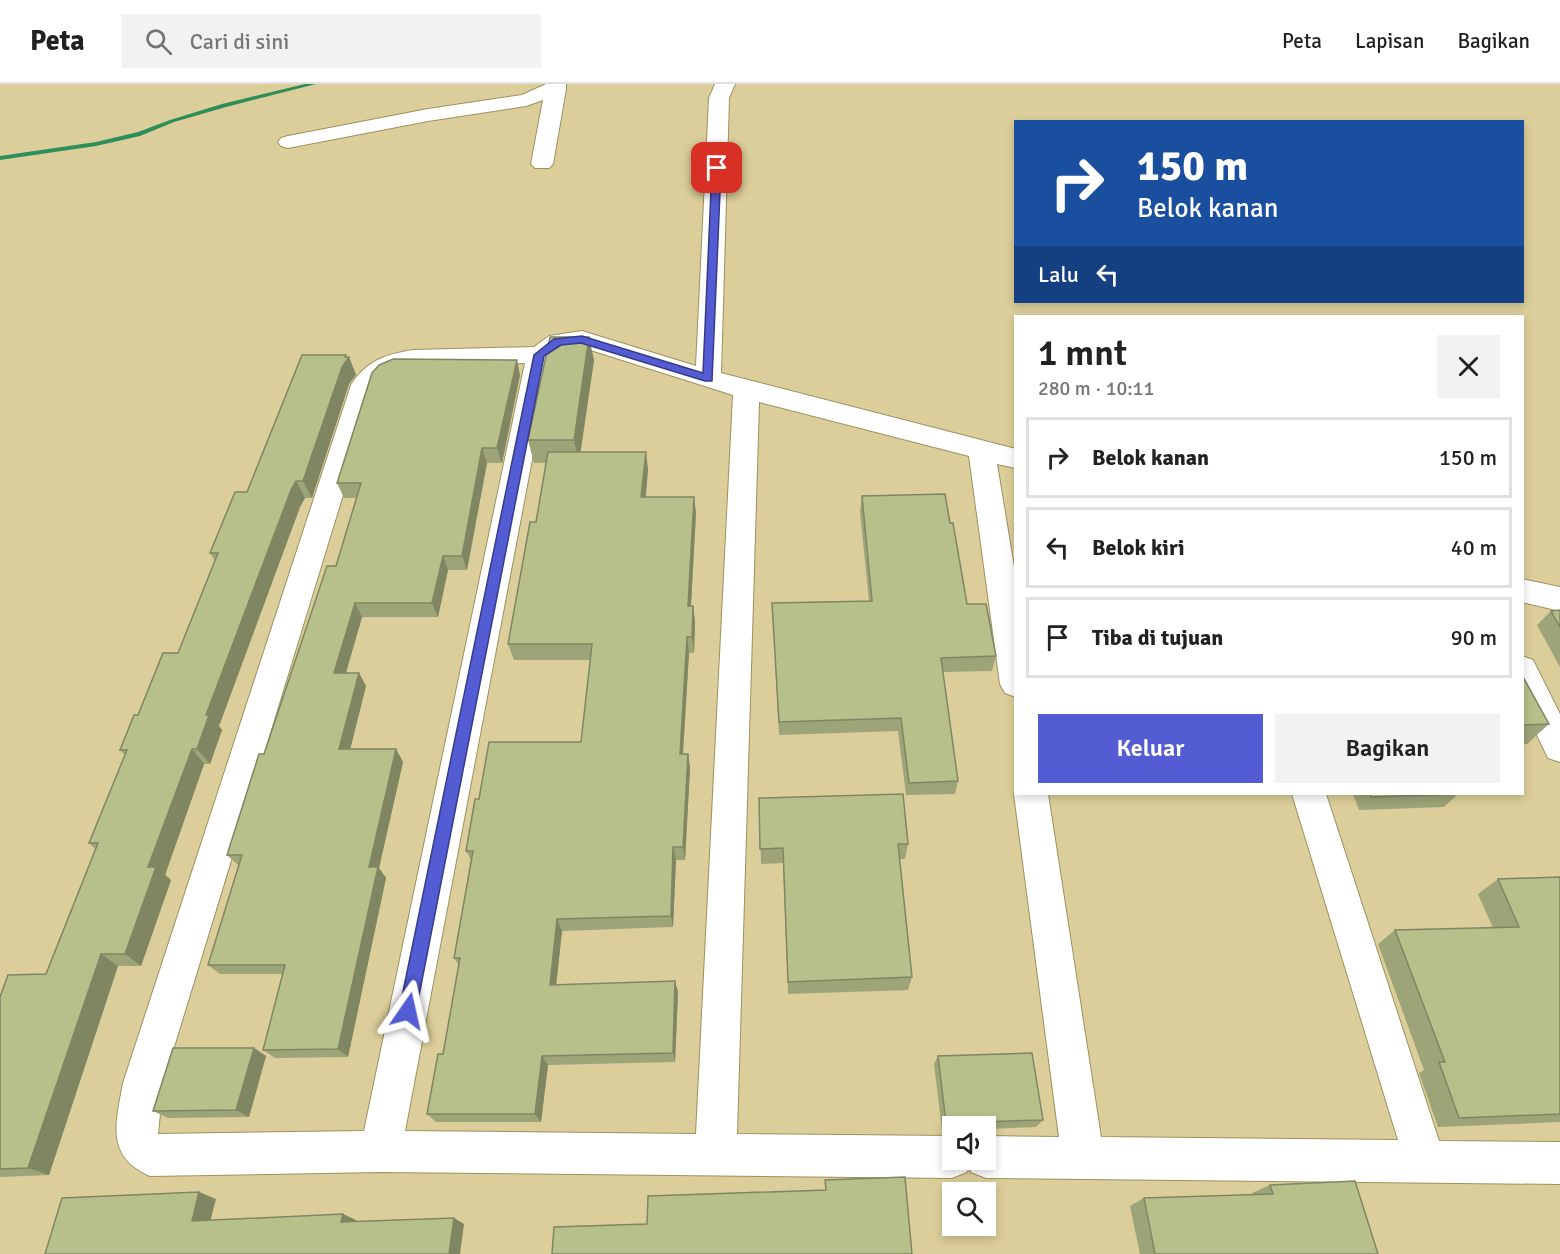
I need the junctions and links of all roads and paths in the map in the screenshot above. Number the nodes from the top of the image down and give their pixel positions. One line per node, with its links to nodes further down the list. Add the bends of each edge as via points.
1 (724, 84): 6 (street, via 719,98)
2 (556, 87): 3 (street, via 526,100); 4 (street)
3 (288, 142)
4 (542, 164)
5 (539, 355): 6 (street, via 558,342 582,339); 17 (street); 17 (street, via 396,361 374,372 364,386 143,1083 136,1127 139,1145 150,1155)
6 (708, 379): 7 (street)
7 (746, 390): 8 (street); 18 (street)
8 (982, 451): 9 (street); 12 (street)
9 (1014, 459)
10 (1524, 590): 11 (street)
11 (1560, 599)
12 (1014, 670)
13 (1524, 673): 14 (street)
14 (1560, 748)
15 (1031, 795): 21 (street)
16 (1309, 795): 22 (street)
17 (380, 1151): 18 (street)
18 (716, 1155): 19 (street)
19 (942, 1157)
20 (996, 1157): 21 (street)
21 (1083, 1158): 22 (street)
22 (1425, 1161): 23 (street)
23 (1560, 1163)

